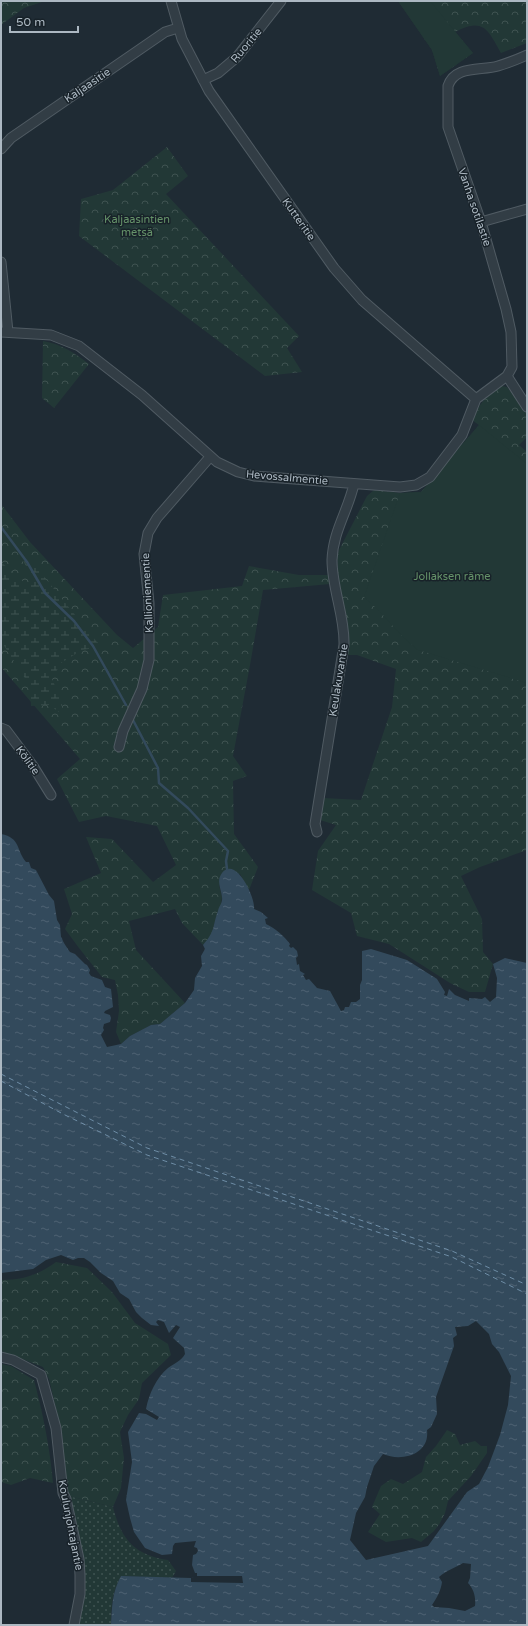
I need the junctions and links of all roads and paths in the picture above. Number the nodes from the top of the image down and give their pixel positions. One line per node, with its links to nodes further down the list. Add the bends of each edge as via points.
1 (171, 1): 3 (street, Kutteritie)
2 (281, 1): 5 (street, Ruoritie, via 237,57 218,73)
3 (178, 28): 5 (street, Kutteritie); 6 (street, Kaljaasitie, via 165,32 87,85 11,138)
4 (527, 54): 8 (street, Vanha sotilastie, via 497,66 465,70 450,79 448,86 448,127)
5 (203, 80): 12 (street, Kutteritie, via 334,268 362,300)
6 (1, 149)
7 (527, 209): 8 (street)
8 (481, 222): 11 (street, Vanha sotilastie, via 510,324 512,367)
9 (1, 262): 10 (street)
10 (4, 332): 14 (street, Hevossalmentie, via 51,334 79,346 147,399)
11 (507, 376): 12 (street); 13 (street)
12 (476, 399): 15 (street, Hevossalmentie, via 462,435 423,482 405,487)
13 (527, 407)
14 (210, 457): 15 (street, Hevossalmentie, via 228,468 254,476); 17 (street, Kallioniementie, via 157,518 148,533 144,554 149,603 149,660 142,689 123,731)
15 (354, 484): 19 (street, Keulakuvantie, via 334,544 333,571 344,645 315,824)
16 (1, 728): 18 (street, Kölitie, via 6,730)
17 (119, 747)
18 (51, 795)
19 (317, 832)
20 (1, 1357): 21 (street, Koulunjohtajantie, via 41,1375 56,1428 63,1493 79,1559 80,1594)
21 (74, 1625)

